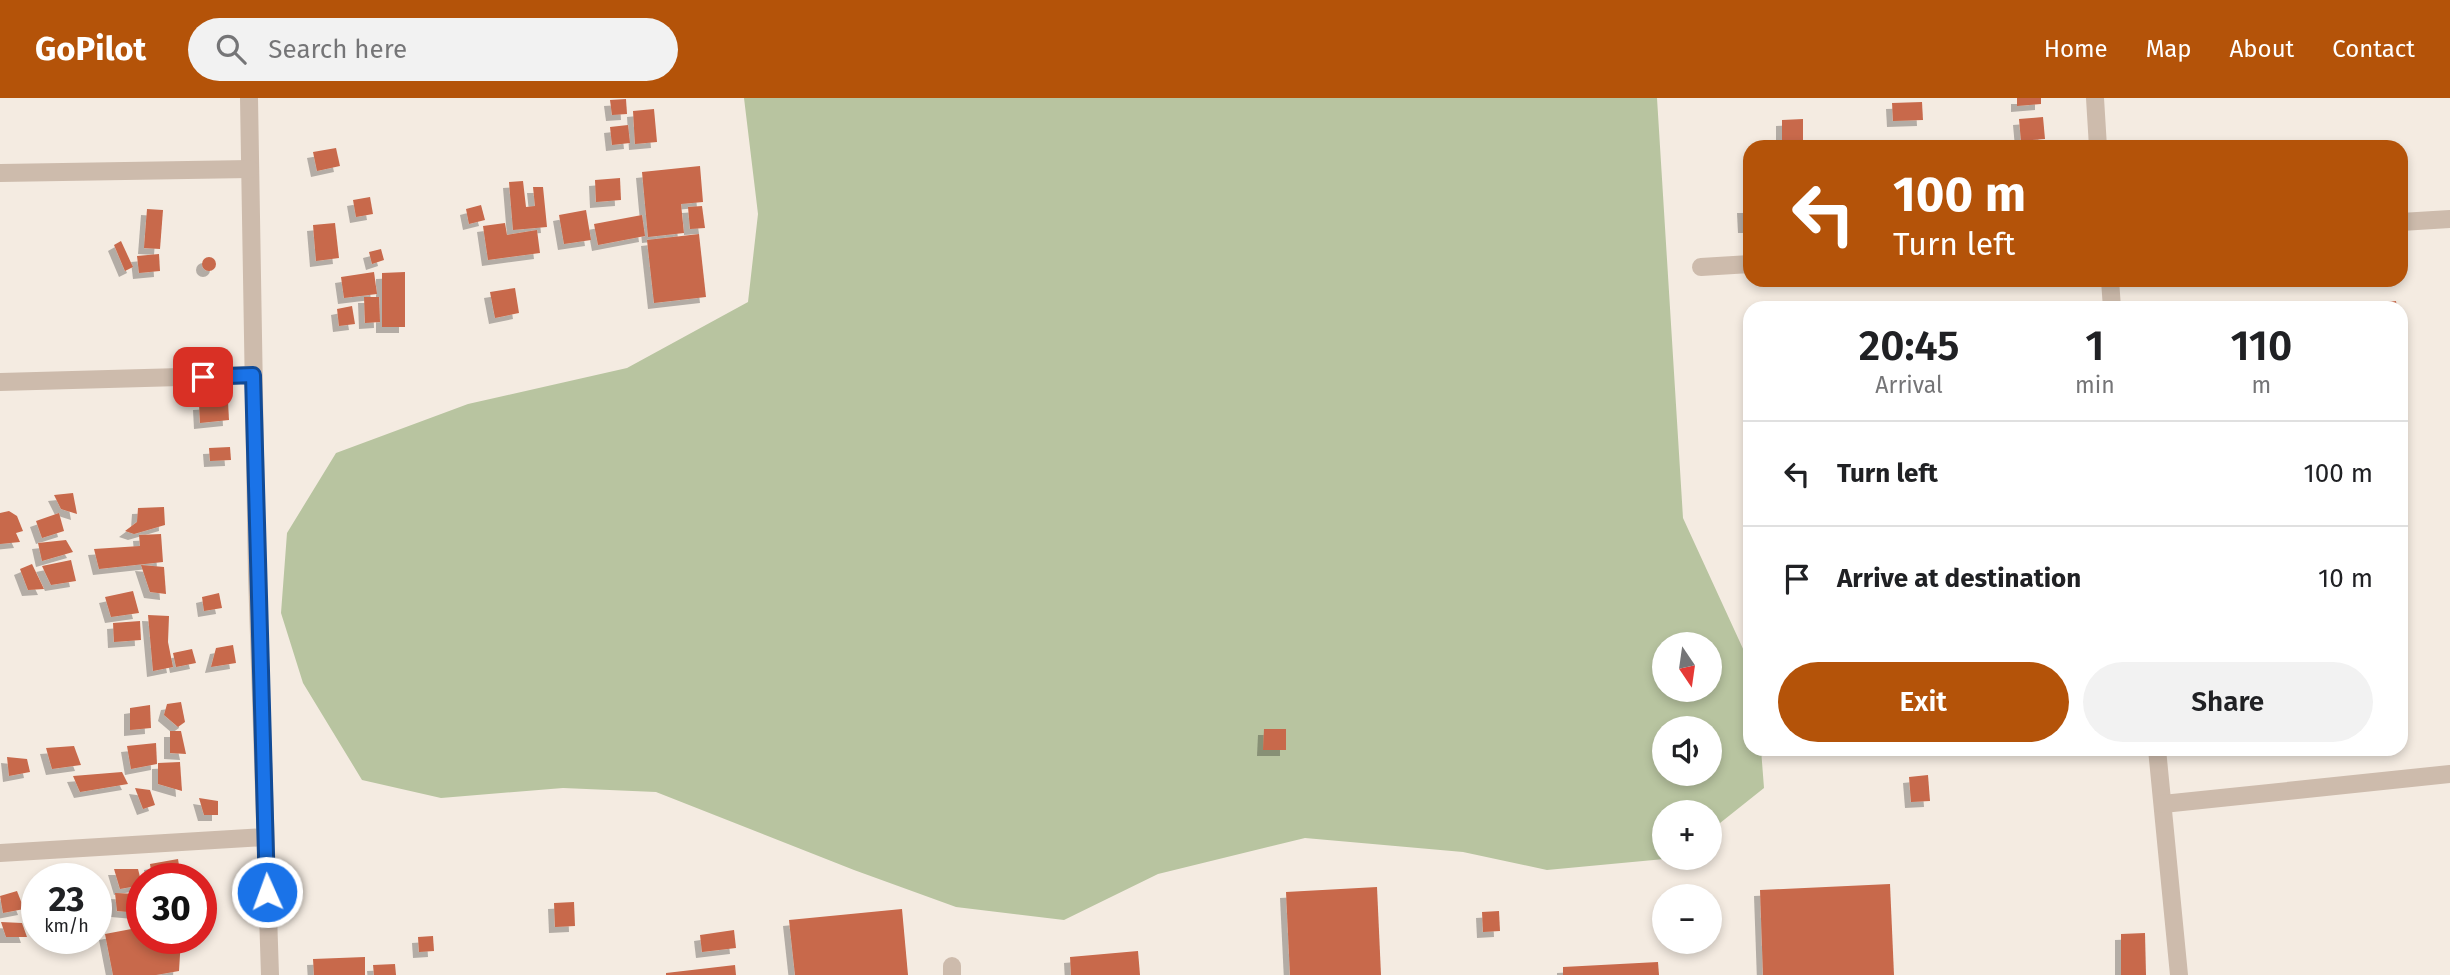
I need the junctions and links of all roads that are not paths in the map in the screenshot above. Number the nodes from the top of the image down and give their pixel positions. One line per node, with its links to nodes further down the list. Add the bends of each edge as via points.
1 (249, 98): 4 (street)
2 (2095, 98): 3 (street)
3 (2098, 140)
4 (250, 169): 5 (street); 10 (street)
5 (0, 173)
6 (2450, 219): 7 (street)
7 (2408, 222)
8 (1743, 264): 9 (street)
9 (1701, 267)
10 (253, 375): 11 (street); 15 (street)
11 (0, 382)
12 (2158, 756): 14 (street)
13 (2450, 774): 14 (street)
14 (2163, 804): 18 (street)
15 (265, 837): 16 (street); 17 (street)
16 (0, 853)
17 (270, 975)
18 (2179, 975)

